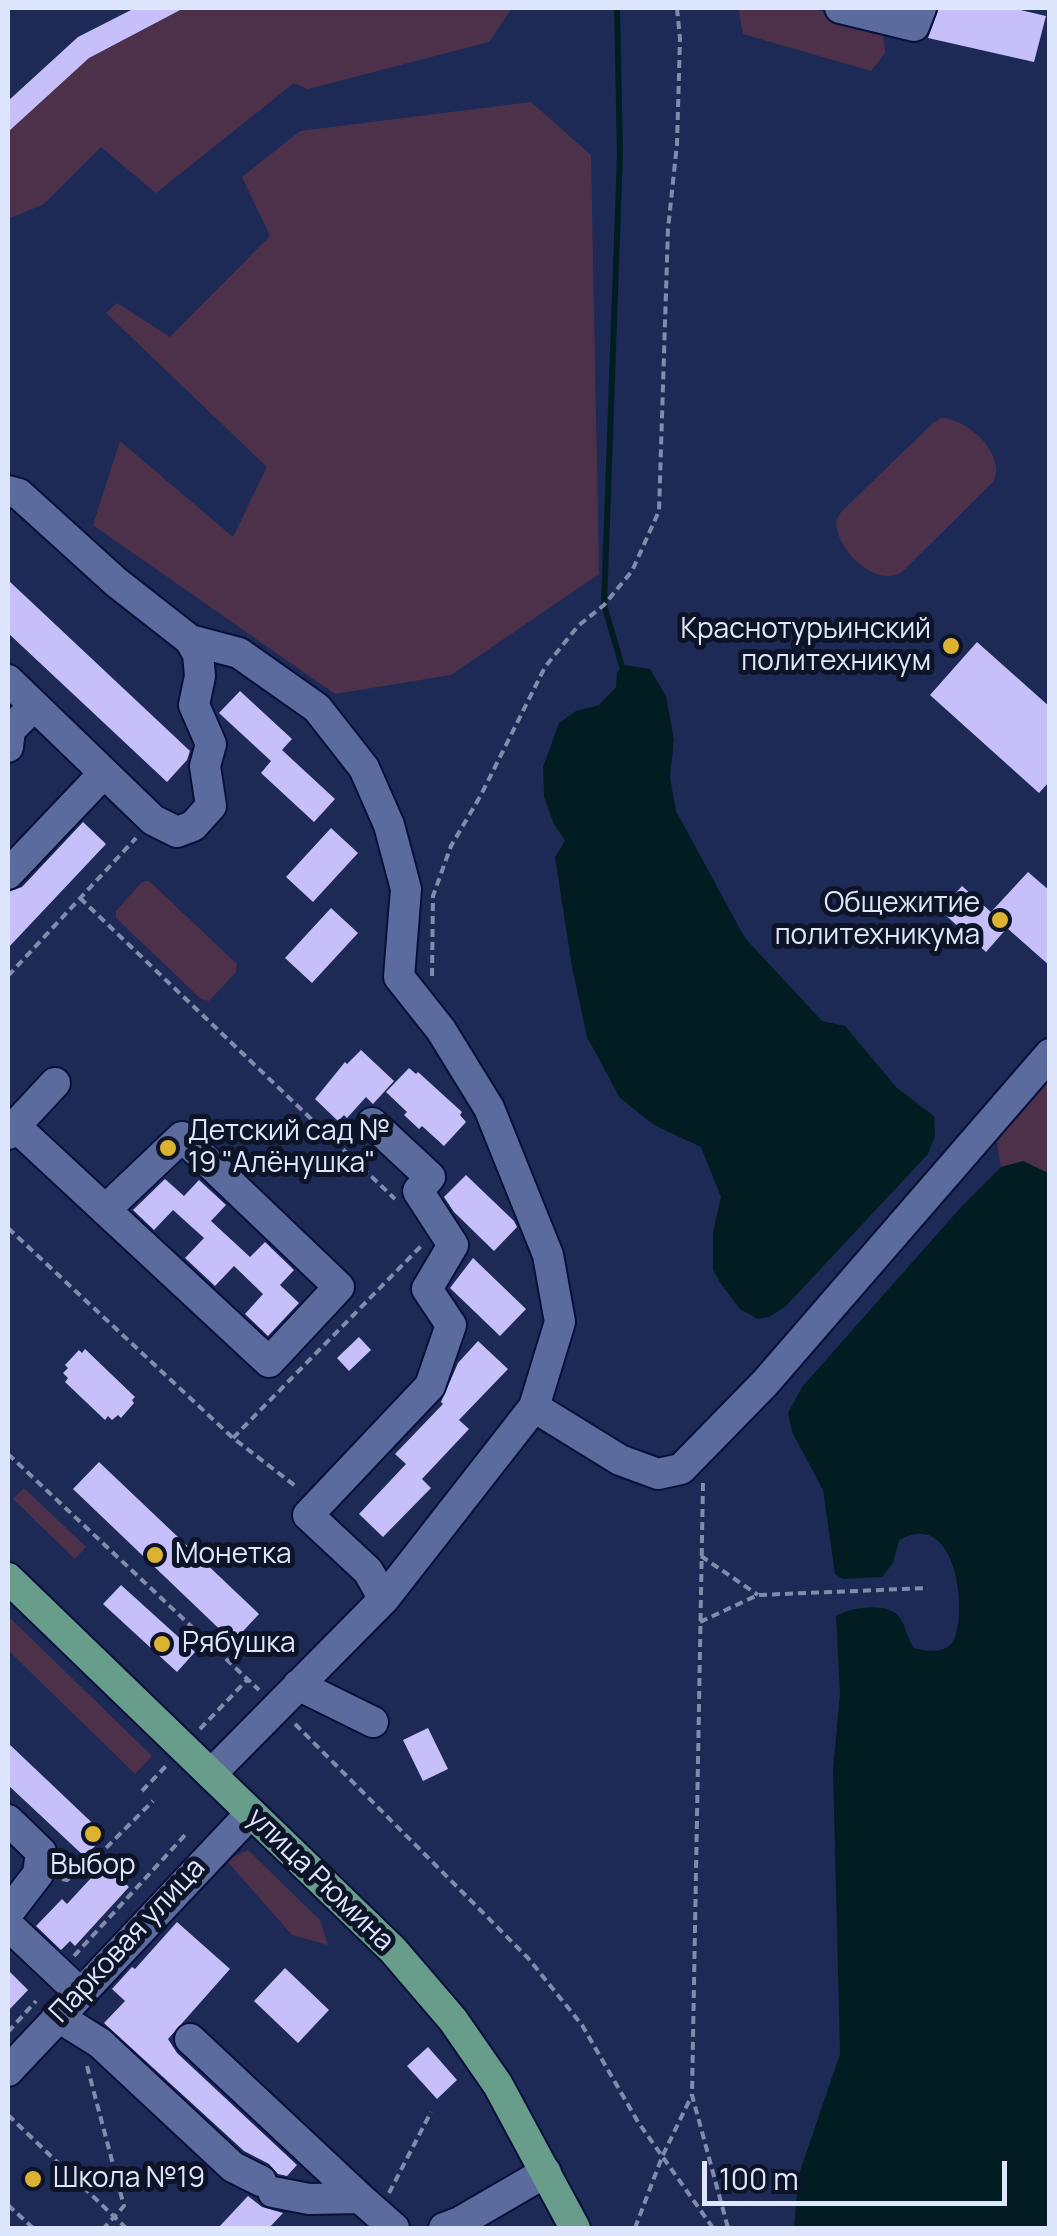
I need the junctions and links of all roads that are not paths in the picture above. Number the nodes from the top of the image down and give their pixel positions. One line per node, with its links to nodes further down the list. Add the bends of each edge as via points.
1 (840, 8): 2 (street, via 914,26)
2 (922, 8)
3 (8, 490): 4 (street)
4 (190, 640): 8 (street, via 200,676 194,704 211,744 205,766 211,806 177,832 152,820); 15 (street, via 239,652 317,708 364,768 390,824 406,889 400,977 490,1108 548,1255 560,1322)
5 (8, 680): 6 (street)
6 (34, 706): 7 (street, via 10,730); 8 (street)
7 (8, 747)
8 (104, 773): 9 (street)
9 (8, 874)
10 (1050, 1054): 15 (street, via 765,1383 681,1469 658,1474 620,1460)
11 (54, 1083): 13 (street)
12 (372, 1123): 17 (street, via 430,1177 418,1190 453,1245 426,1289 451,1325 430,1386 308,1514 368,1570)
13 (11, 1130): 14 (street)
14 (105, 1210): 14 (street, via 268,1362 339,1287 182,1137)
15 (534, 1407): 17 (street)
16 (8, 1578): 20 (main road, улица Рюмина)
17 (384, 1600): 18 (street)
18 (287, 1695): 19 (street); 20 (street)
19 (373, 1722)
20 (211, 1774): 21 (main road, улица Рюмина)
21 (251, 1813): 25 (street, Парковая улица); 29 (main road, улица Рюмина, via 393,1950 454,2020)
22 (8, 1820): 23 (street, via 41,1852 38,1874)
23 (8, 1913)
24 (8, 1924): 25 (street)
25 (69, 1983): 26 (street, Парковая улица)
26 (67, 2022): 28 (street, Парковая улица); 30 (street, via 100,2043 233,2167 267,2186)
27 (190, 2039): 30 (street)
28 (8, 2071)
29 (546, 2172): 31 (street); 32 (main road, улица Рюмина)
30 (378, 2214)
31 (444, 2228)
32 (575, 2228)

